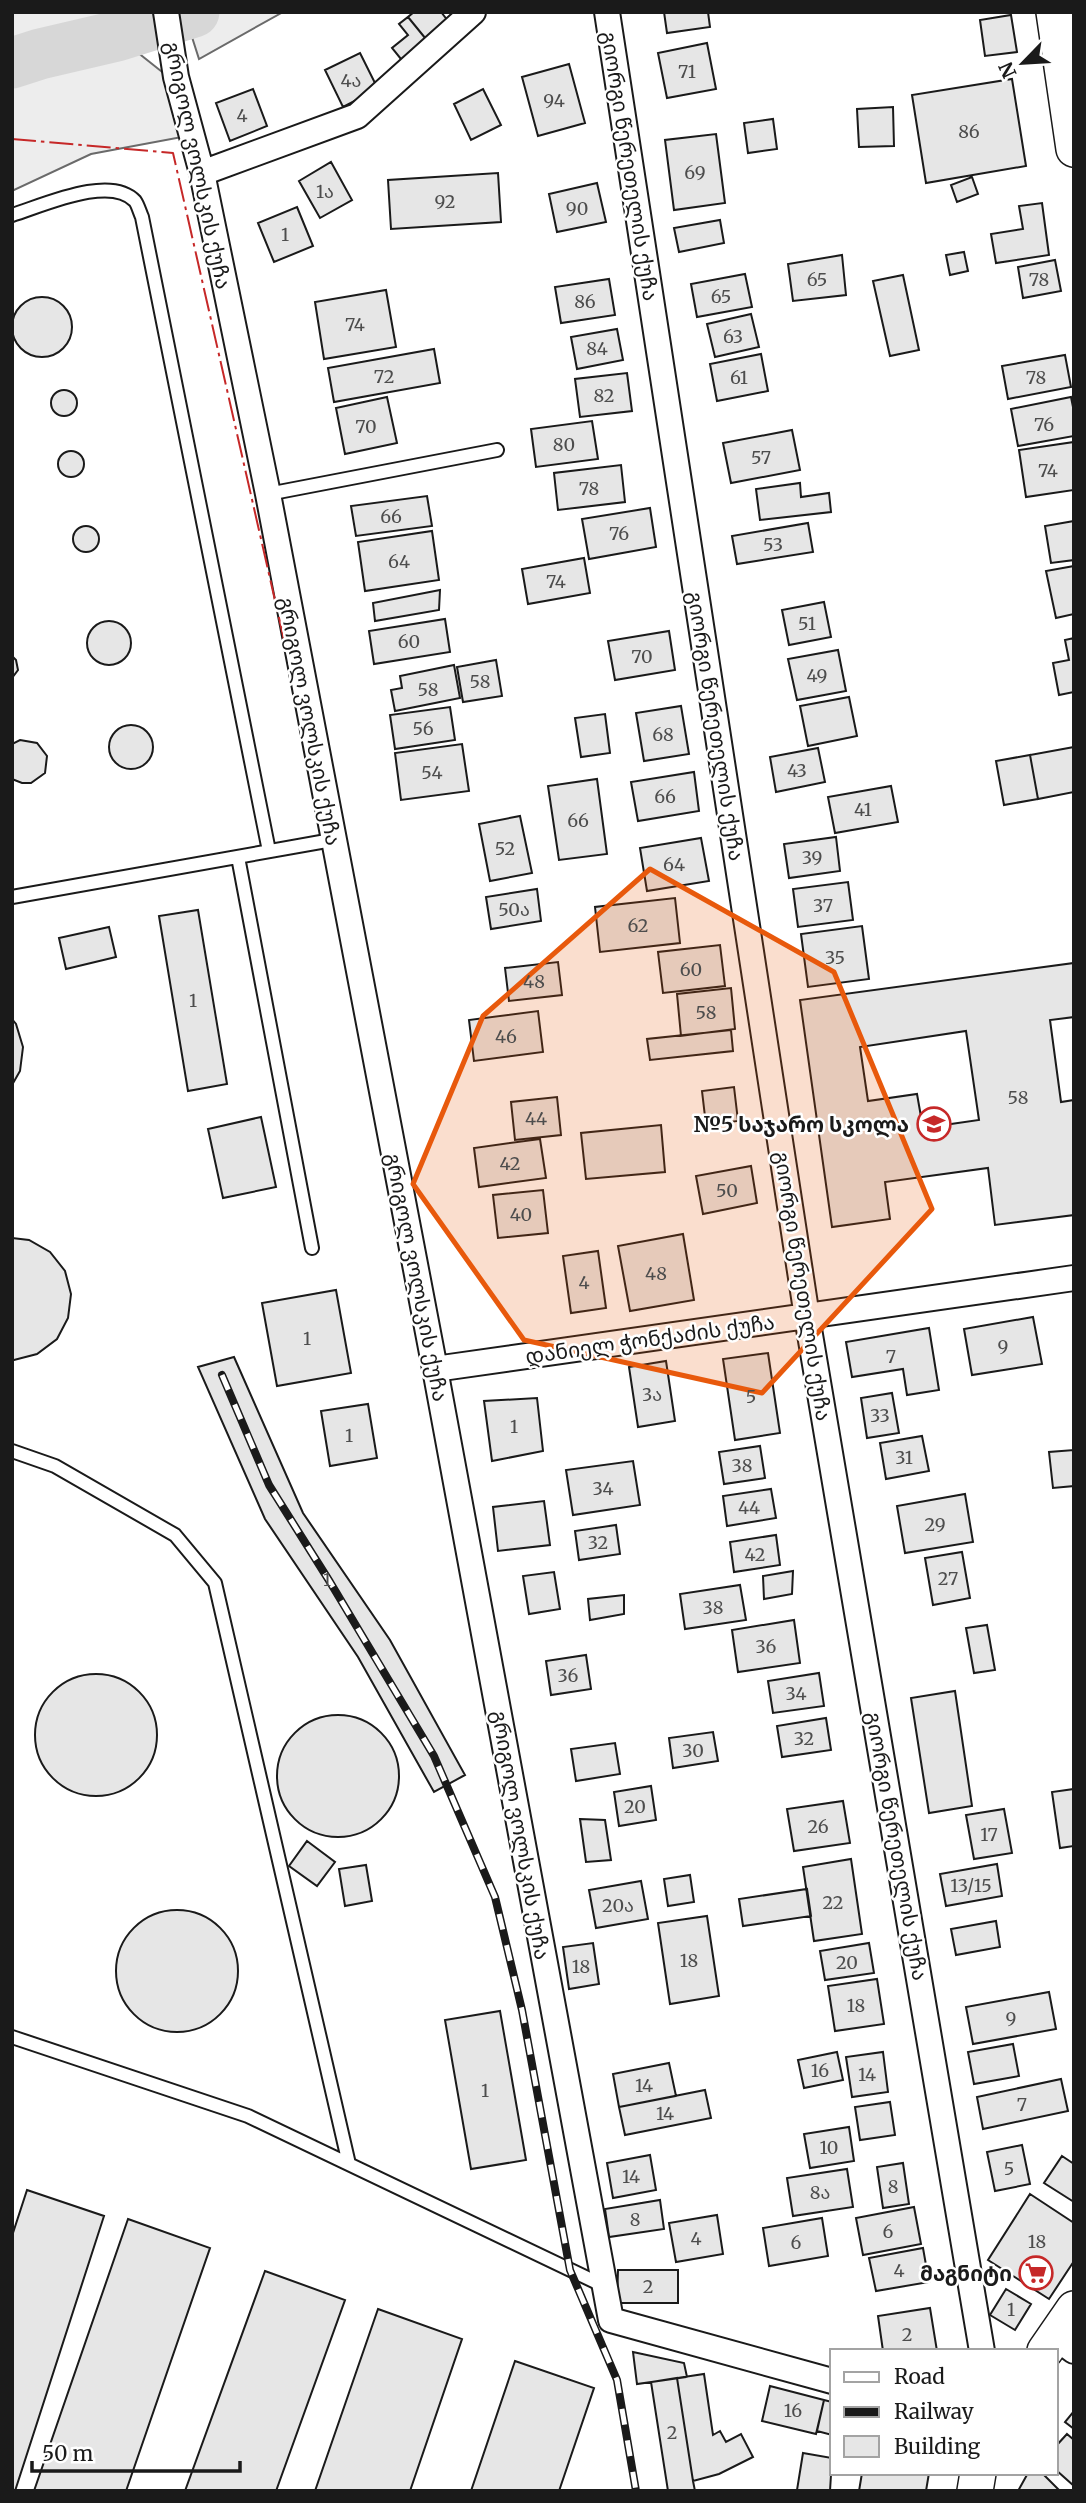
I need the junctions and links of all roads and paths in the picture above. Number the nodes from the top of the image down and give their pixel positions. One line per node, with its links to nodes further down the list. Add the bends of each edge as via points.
1 (166, 12): 6 (street, გრიგოლ ვოლსკის ქუჩა, via 176,77)
2 (473, 12): 6 (street, via 357,116)
3 (607, 12): 16 (street, გიორგი წერეთელის ქუჩა)
4 (1054, 12): 5 (main road)
5 (1074, 149)
6 (202, 173): 9 (street, გრიგოლ ვოლსკის ქუჩა)
7 (12, 215): 11 (lane, via 98,189 116,190 135,201 142,217)
8 (497, 450): 9 (lane)
9 (268, 494): 10 (street, გრიგოლ ვოლსკის ქუჩა)
10 (332, 840): 11 (lane); 17 (street, გრიგოლ ვოლსკის ქუჩა)
11 (269, 852): 12 (lane)
12 (237, 857): 13 (lane); 14 (lane)
13 (12, 897)
14 (312, 1248)
15 (1074, 1278): 16 (street, დანიელ ჭონქაძის ქუჩა)
16 (807, 1317): 17 (street, დანიელ ჭონქაძის ქუჩა); 24 (street, გიორგი წერეთელის ქუჩა)
17 (435, 1369): 21 (street, გრიგოლ ვოლსკის ქუჩა)
18 (12, 1451): 20 (lane, via 55,1466 175,1535 215,1583)
19 (12, 2037): 20 (lane, via 248,2116)
20 (349, 2164): 21 (lane)
21 (605, 2286): 25 (street, გრიგოლ ვოლსკის ქუჩა, via 611,2320)
22 (1074, 2309): 23 (main road)
23 (1058, 2346)
24 (982, 2349)
25 (830, 2380)

